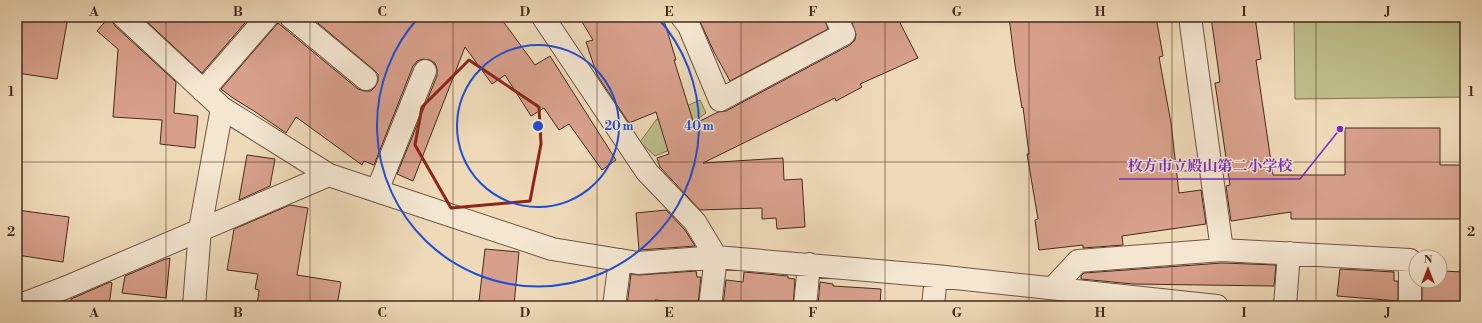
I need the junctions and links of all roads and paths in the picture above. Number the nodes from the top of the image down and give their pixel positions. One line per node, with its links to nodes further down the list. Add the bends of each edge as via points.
1 (124, 17): 10 (street)
2 (267, 17): 10 (street)
3 (291, 17): 9 (street)
4 (543, 17): 17 (street, via 647,172 695,222)
5 (682, 17): 6 (street, via 689,26 720,100 844,34)
6 (836, 17)
7 (1190, 17): 15 (street)
8 (425, 71): 13 (street)
9 (366, 79)
10 (203, 91): 11 (street)
11 (222, 108): 12 (street); 14 (street)
12 (329, 175): 13 (street); 14 (street)
13 (377, 191): 18 (street, via 552,250)
14 (200, 229): 22 (street); 26 (street)
15 (1222, 250): 16 (street); 21 (street, via 1078,261)
16 (1289, 253): 32 (street); 33 (street, via 1410,260)
17 (716, 257): 18 (street, via 638,263); 19 (street); 28 (street)
18 (620, 260): 27 (street)
19 (809, 264): 20 (street); 29 (street)
20 (936, 276): 21 (street); 30 (street)
21 (1053, 288): 23 (street)
22 (66, 296): 25 (street)
23 (1076, 298): 24 (street)
24 (1177, 304): 31 (street)
25 (18, 306)
26 (194, 306)
27 (614, 306)
28 (710, 306)
29 (805, 306)
30 (933, 306)
31 (1217, 306)
32 (1285, 306)
33 (1410, 306)

